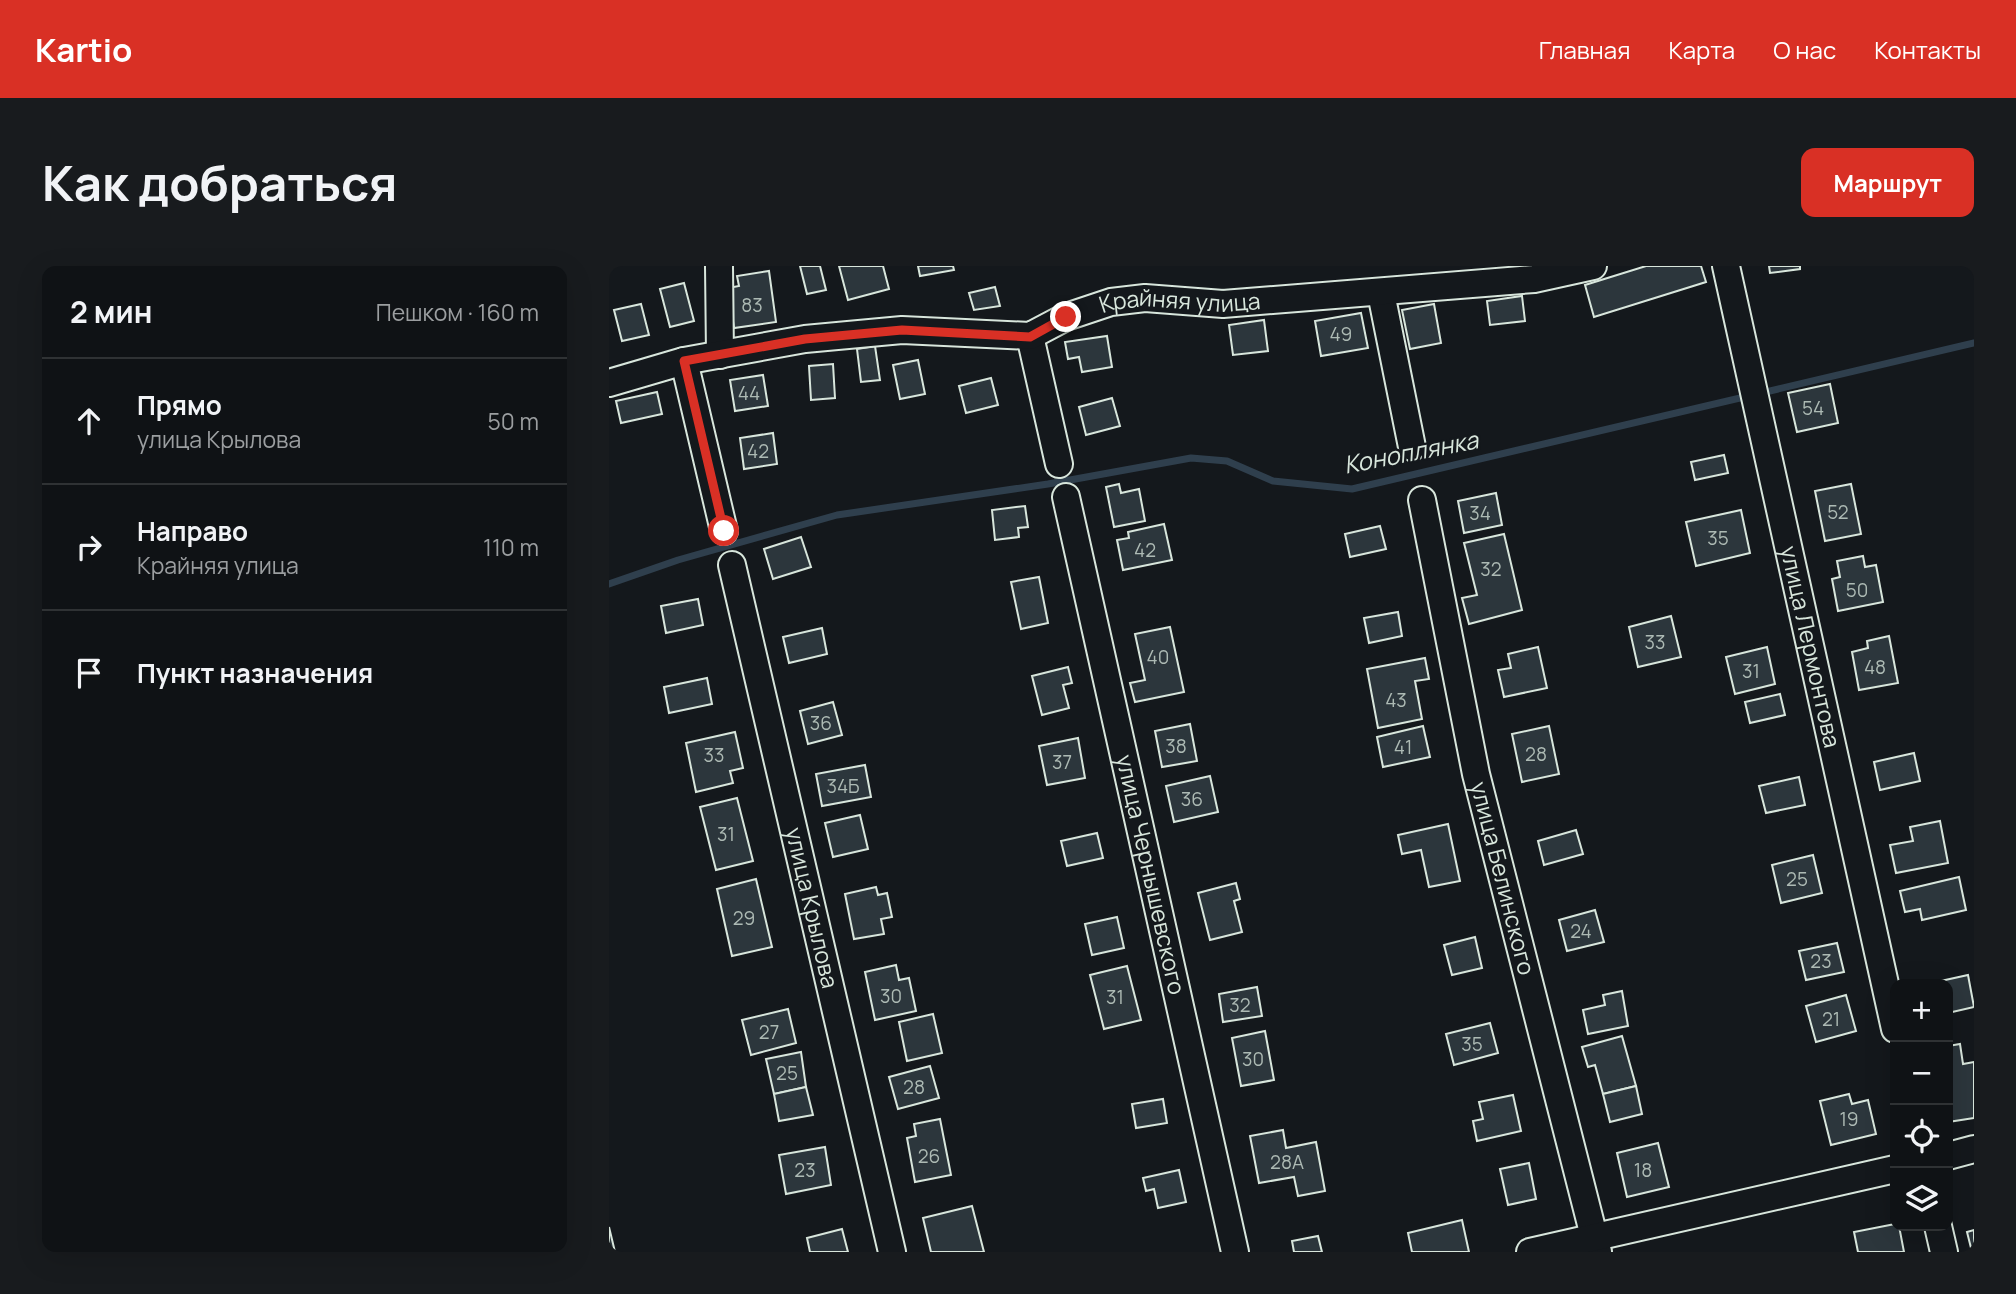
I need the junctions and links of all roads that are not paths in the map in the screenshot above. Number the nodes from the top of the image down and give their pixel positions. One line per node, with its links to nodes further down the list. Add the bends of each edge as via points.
1 (719, 266): 6 (street)
2 (1593, 266): 4 (street, Крайняя улица, via 1534,279)
3 (1726, 266): 15 (street, улица Лермонтова)
4 (1381, 293): 5 (street, Крайняя улица, via 1223,304 1133,299 1066,317); 9 (street)
5 (1030, 337): 6 (street, via 902,330 805,339); 10 (street)
6 (720, 355): 7 (street)
7 (684, 361): 8 (street); 13 (street)
8 (609, 383)
9 (1412, 447)
10 (1059, 464)
11 (1066, 497): 22 (street, улица Чернышевского)
12 (1422, 500): 20 (street, улица Белинского, via 1476,774)
13 (724, 531)
14 (732, 565): 21 (street, улица Крылова)
15 (1890, 1006)
16 (1974, 1149): 17 (street)
17 (1953, 1155)
18 (1890, 1171): 20 (street)
19 (1939, 1231): 24 (street)
20 (1597, 1244): 23 (street)
21 (892, 1252)
22 (1235, 1252)
23 (1530, 1252)
24 (1944, 1252)

